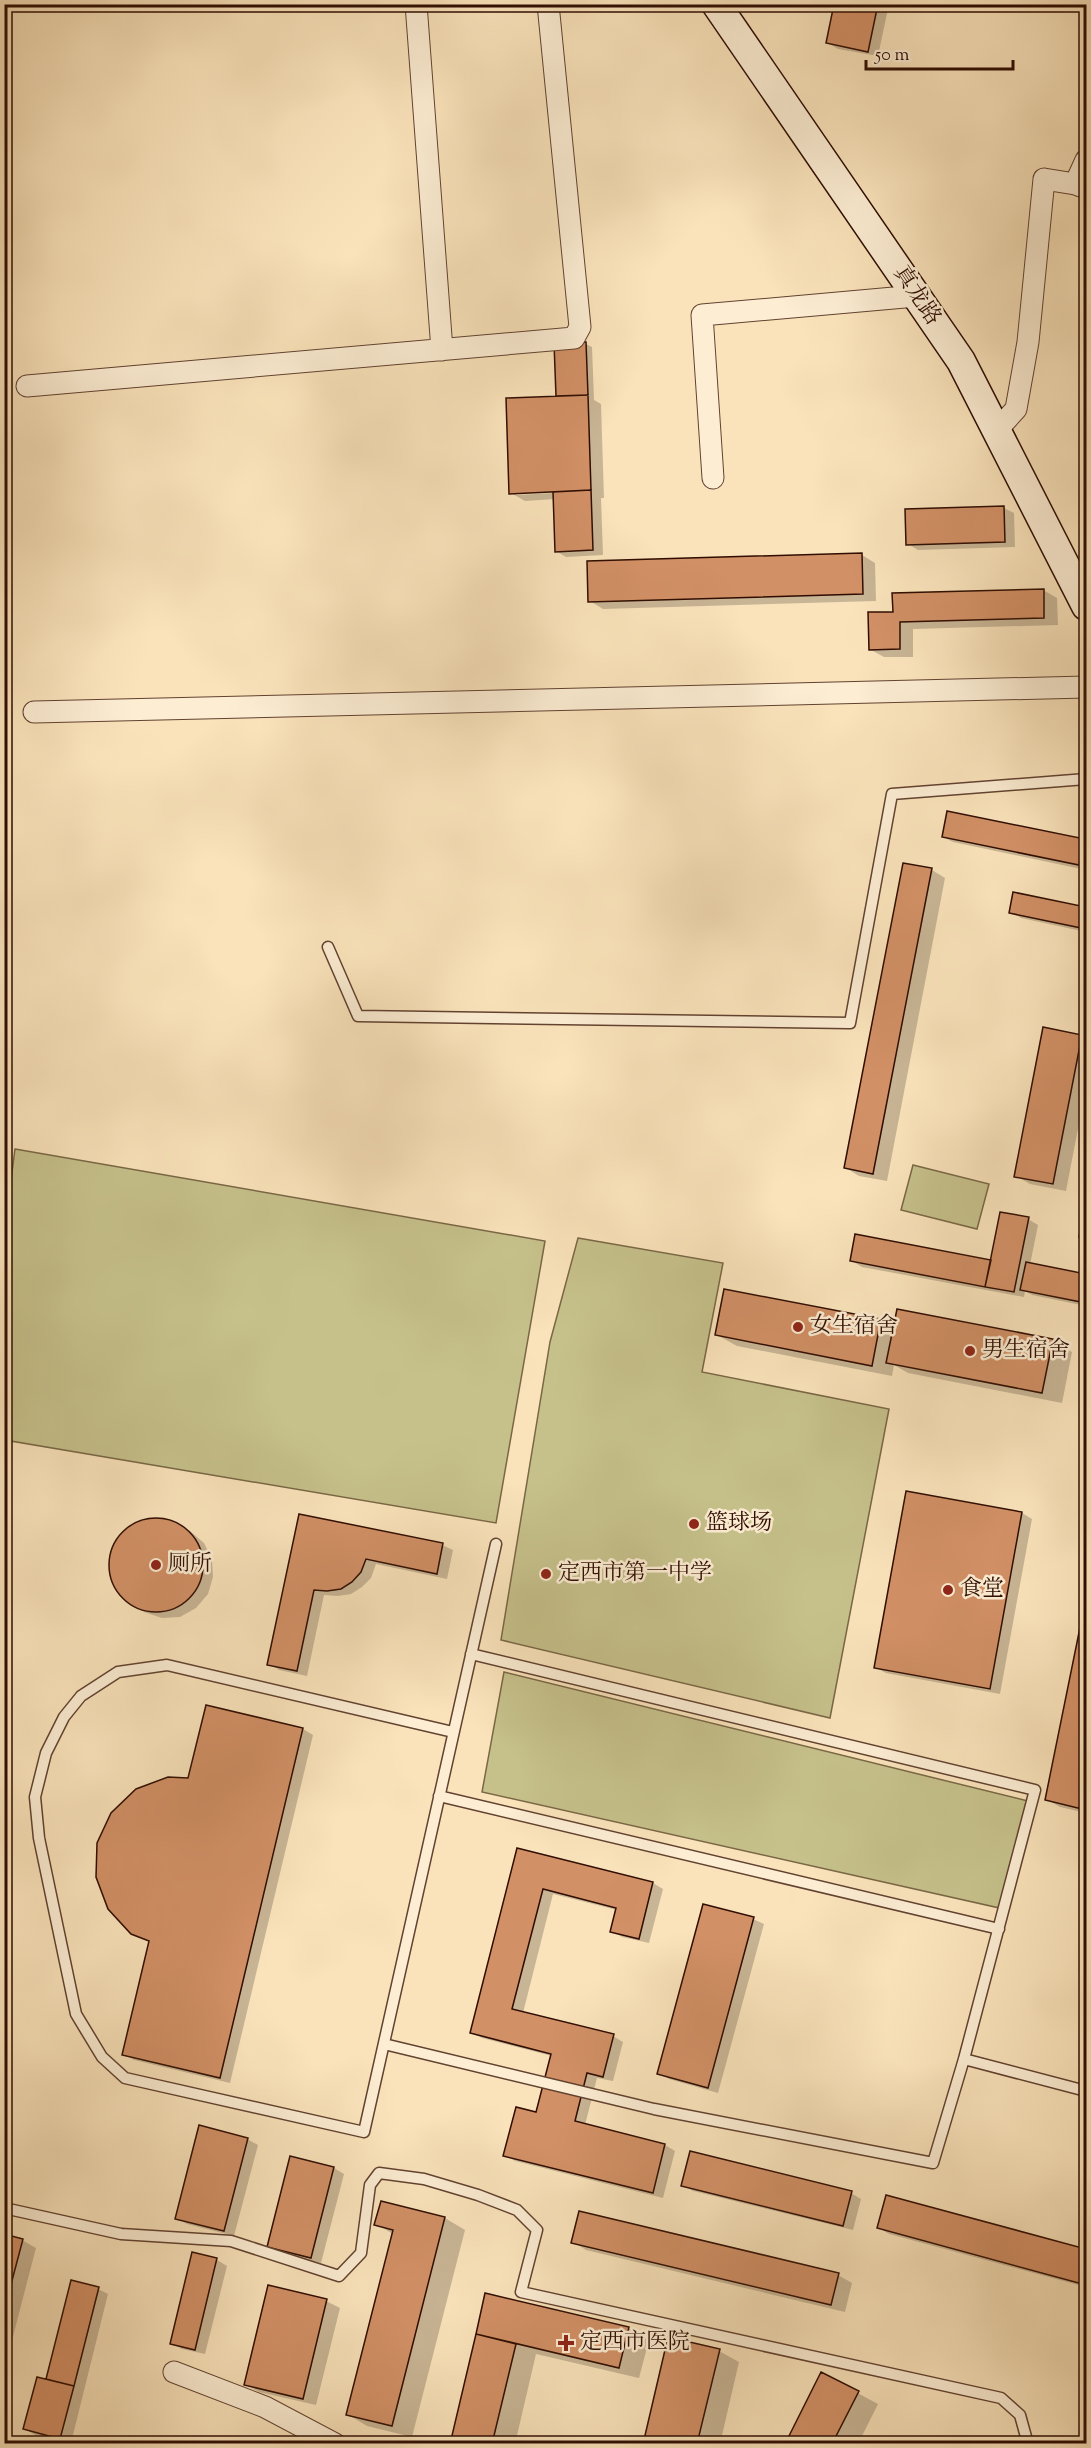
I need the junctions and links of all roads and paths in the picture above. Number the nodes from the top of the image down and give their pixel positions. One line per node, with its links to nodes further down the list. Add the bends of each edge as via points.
1 (416, 4): 7 (street)
2 (548, 4): 7 (street, via 580,327 574,338)
3 (716, 4): 6 (main road, 真龙路)
4 (1086, 160): 5 (street)
5 (1081, 186): 9 (street, via 1044,179 1028,342 1016,409)
6 (916, 296): 9 (main road, 真龙路, via 961,361); 10 (street, via 702,315)
7 (442, 350): 8 (street)
8 (27, 386)
9 (996, 431): 11 (main road, 真龙路)
10 (713, 478)
11 (1086, 606)
12 (1086, 687): 13 (street)
13 (34, 712)
14 (1086, 779): 15 (lane, via 892,794 850,1023 358,1016)
15 (328, 947)
16 (496, 1544): 17 (lane)
17 (471, 1654): 18 (lane); 20 (lane, via 1035,1790)
18 (453, 1732): 19 (lane); 21 (lane, via 166,1665 118,1672 81,1696 64,1717 46,1753 35,1797 39,1838 76,2014 102,2057 125,2078 364,2132)
19 (439, 1796): 20 (lane); 21 (lane)
20 (999, 1929): 22 (lane)
21 (384, 2044): 22 (lane, via 654,2109 933,2163)
22 (964, 2059): 23 (lane)
23 (1086, 2091)
24 (4, 2208): 27 (lane, via 121,2234 231,2241 339,2276 361,2253 370,2185 379,2173 424,2179 517,2210 537,2230 520,2292 1001,2397 1020,2415)
25 (174, 2372): 26 (street, via 265,2407)
26 (335, 2444)
27 (1028, 2444)

